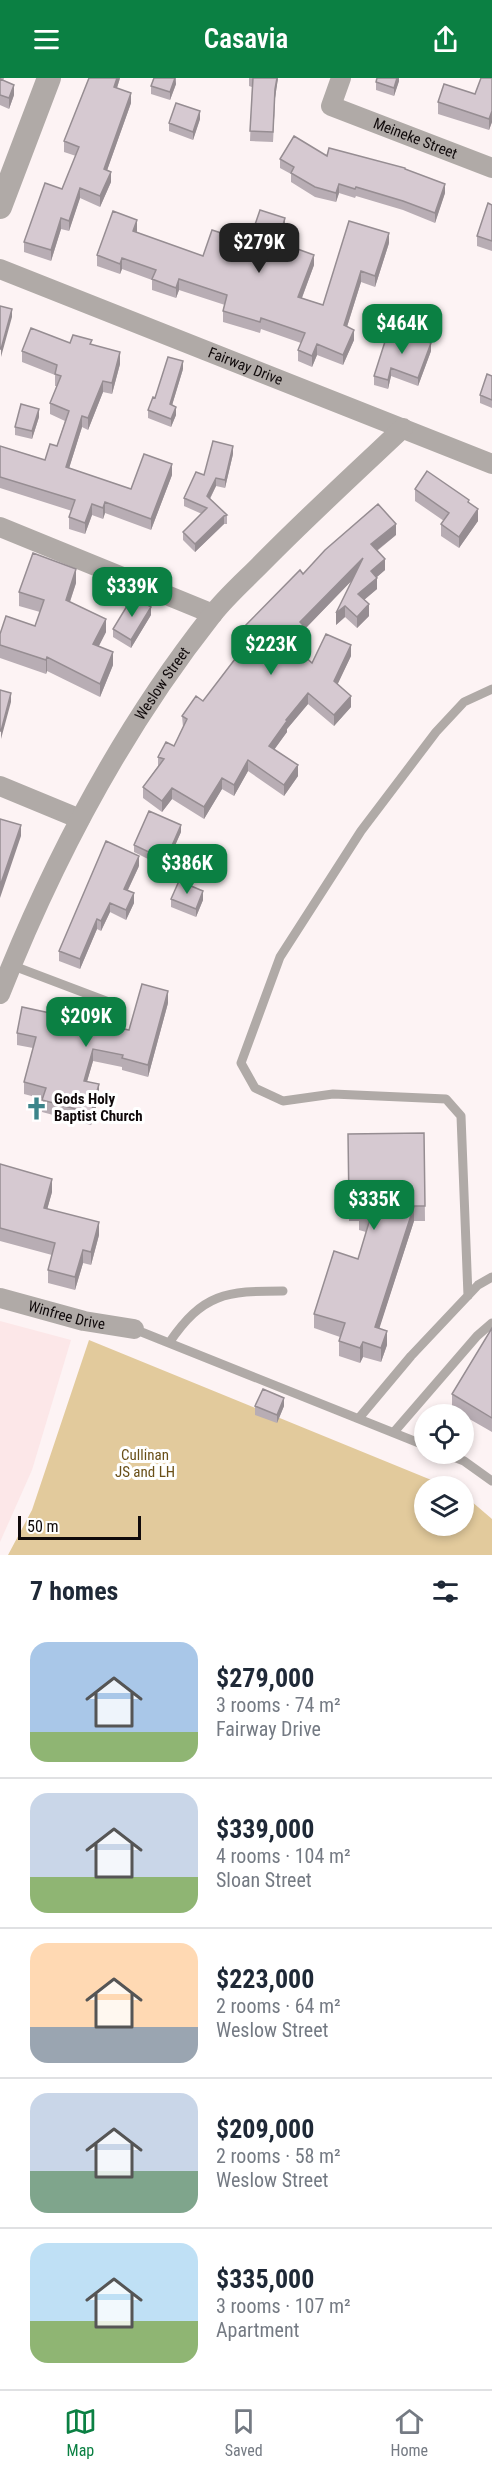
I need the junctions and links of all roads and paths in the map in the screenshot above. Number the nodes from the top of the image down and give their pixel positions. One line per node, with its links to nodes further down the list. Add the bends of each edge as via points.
1 (50, 78): 4 (street)
2 (341, 78): 3 (street, Meineke Street, via 331,106)
3 (492, 168)
4 (0, 207)
5 (0, 269): 6 (street, Fairway Drive)
6 (403, 428): 7 (street, Fairway Drive); 9 (street, Weslow Street, via 305,519)
7 (492, 464)
8 (0, 527): 9 (street)
9 (213, 614): 12 (street, Weslow Street, via 144,710)
10 (492, 689): 18 (lane, via 464,702 436,732 361,831 280,957 241,1063 255,1088 283,1101 333,1094 446,1099 461,1116)
11 (0, 786): 12 (street)
12 (80, 819): 13 (street, Weslow Street)
13 (11, 966): 14 (street, Weslow Street); 15 (lane)
14 (0, 994)
15 (114, 1004)
16 (492, 1277): 18 (lane)
17 (283, 1291): 22 (lane, via 242,1291 211,1300 181,1325)
18 (468, 1296): 23 (lane)
19 (0, 1298): 21 (street, Winfree Drive, via 84,1321)
20 (492, 1323): 24 (lane)
21 (134, 1329): 22 (lane)
22 (169, 1343): 23 (lane)
23 (360, 1418): 24 (lane)
24 (394, 1432): 25 (lane)
25 (414, 1441)
26 (468, 1464): 27 (lane)
27 (492, 1481)

